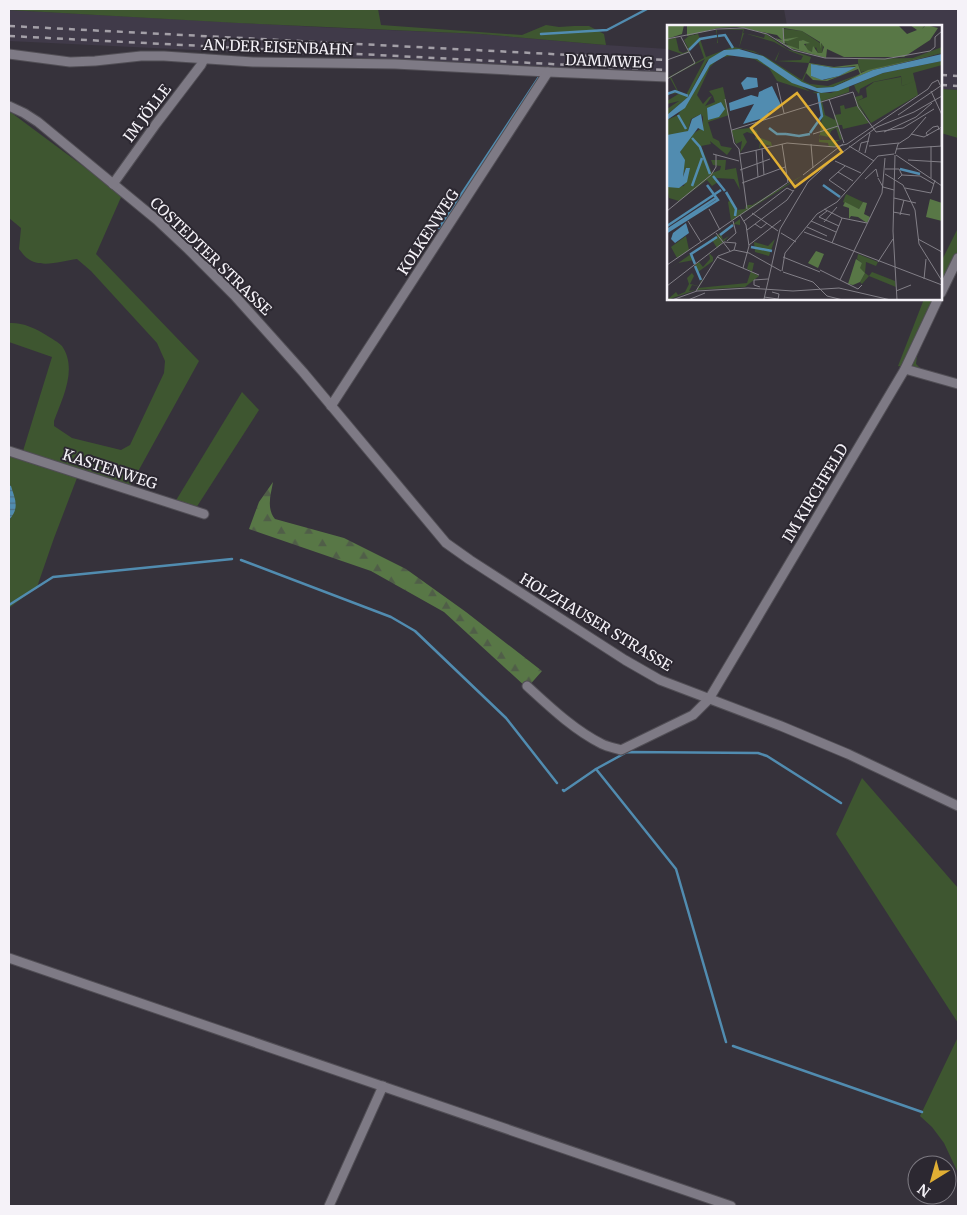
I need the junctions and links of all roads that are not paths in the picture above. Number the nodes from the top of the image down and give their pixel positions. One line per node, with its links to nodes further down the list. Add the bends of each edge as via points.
1 (9, 54): 2 (street, AN DER EISENBAHN, via 70,62 141,56)
2 (204, 59): 3 (street, AN DER EISENBAHN); 6 (street, IM JÖLLE)
3 (548, 72): 4 (street, DAMMWEG); 12 (street, KOLKENWEG)
4 (667, 77)
5 (9, 106): 6 (street, COSTEDTER STRASSE, via 38,122)
6 (113, 184): 12 (street, COSTEDTER STRASSE, via 164,226 238,299)
7 (958, 258): 8 (street)
8 (942, 291)
9 (938, 300): 10 (street, IM KIRCHFELD)
10 (905, 369): 11 (street); 16 (street, IM KIRCHFELD)
11 (958, 384)
12 (331, 406): 16 (street, HOLZHAUSER STRASSE, via 446,543 625,660 660,680)
13 (9, 451): 14 (street, KASTENWEG)
14 (204, 514)
15 (527, 686): 16 (street, via 588,736 621,750 693,714)
16 (708, 699): 17 (street, HOLZHAUSER STRASSE, via 848,754)
17 (958, 806)
18 (9, 958): 19 (street)
19 (383, 1086): 20 (street); 21 (street)
20 (328, 1206)
21 (730, 1206)

